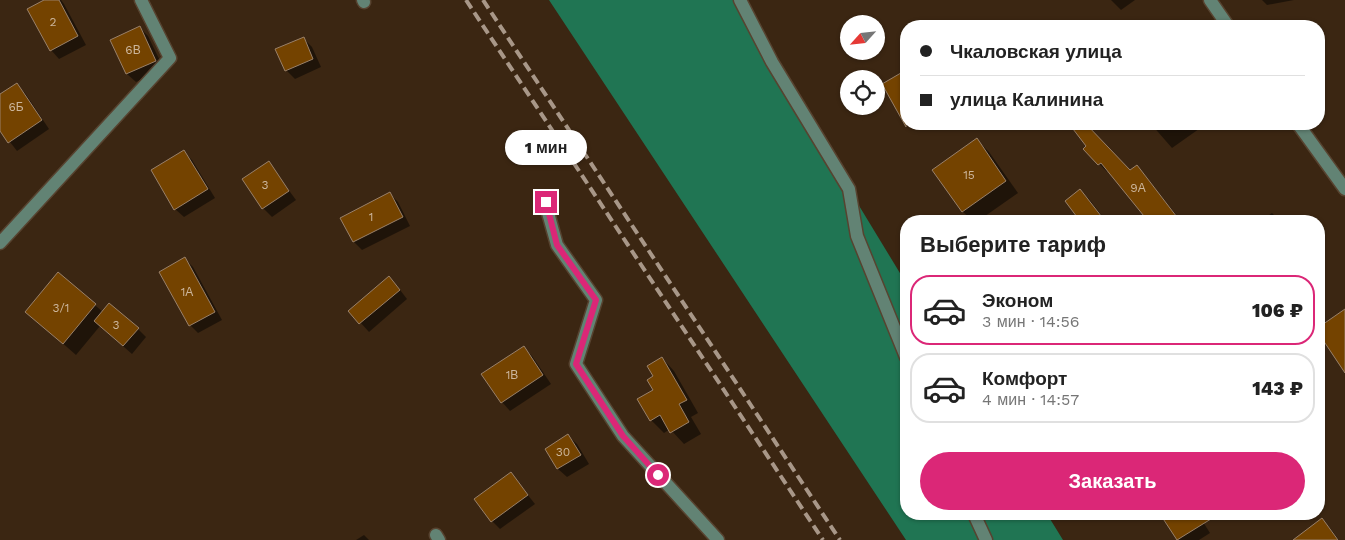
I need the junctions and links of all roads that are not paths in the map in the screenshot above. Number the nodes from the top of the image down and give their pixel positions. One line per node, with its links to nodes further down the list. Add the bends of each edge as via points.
1 (141, 0): 8 (street, via 170,58)
2 (740, 0): 9 (street, via 772,62 849,189 857,236)
3 (1210, 0): 4 (street)
4 (1224, 20)
5 (1302, 130): 6 (street)
6 (1345, 189)
7 (546, 202): 11 (street, via 557,245 596,300 576,364 623,436)
8 (0, 243)
9 (900, 343)
10 (977, 520): 12 (street)
11 (718, 540)
12 (986, 540)

